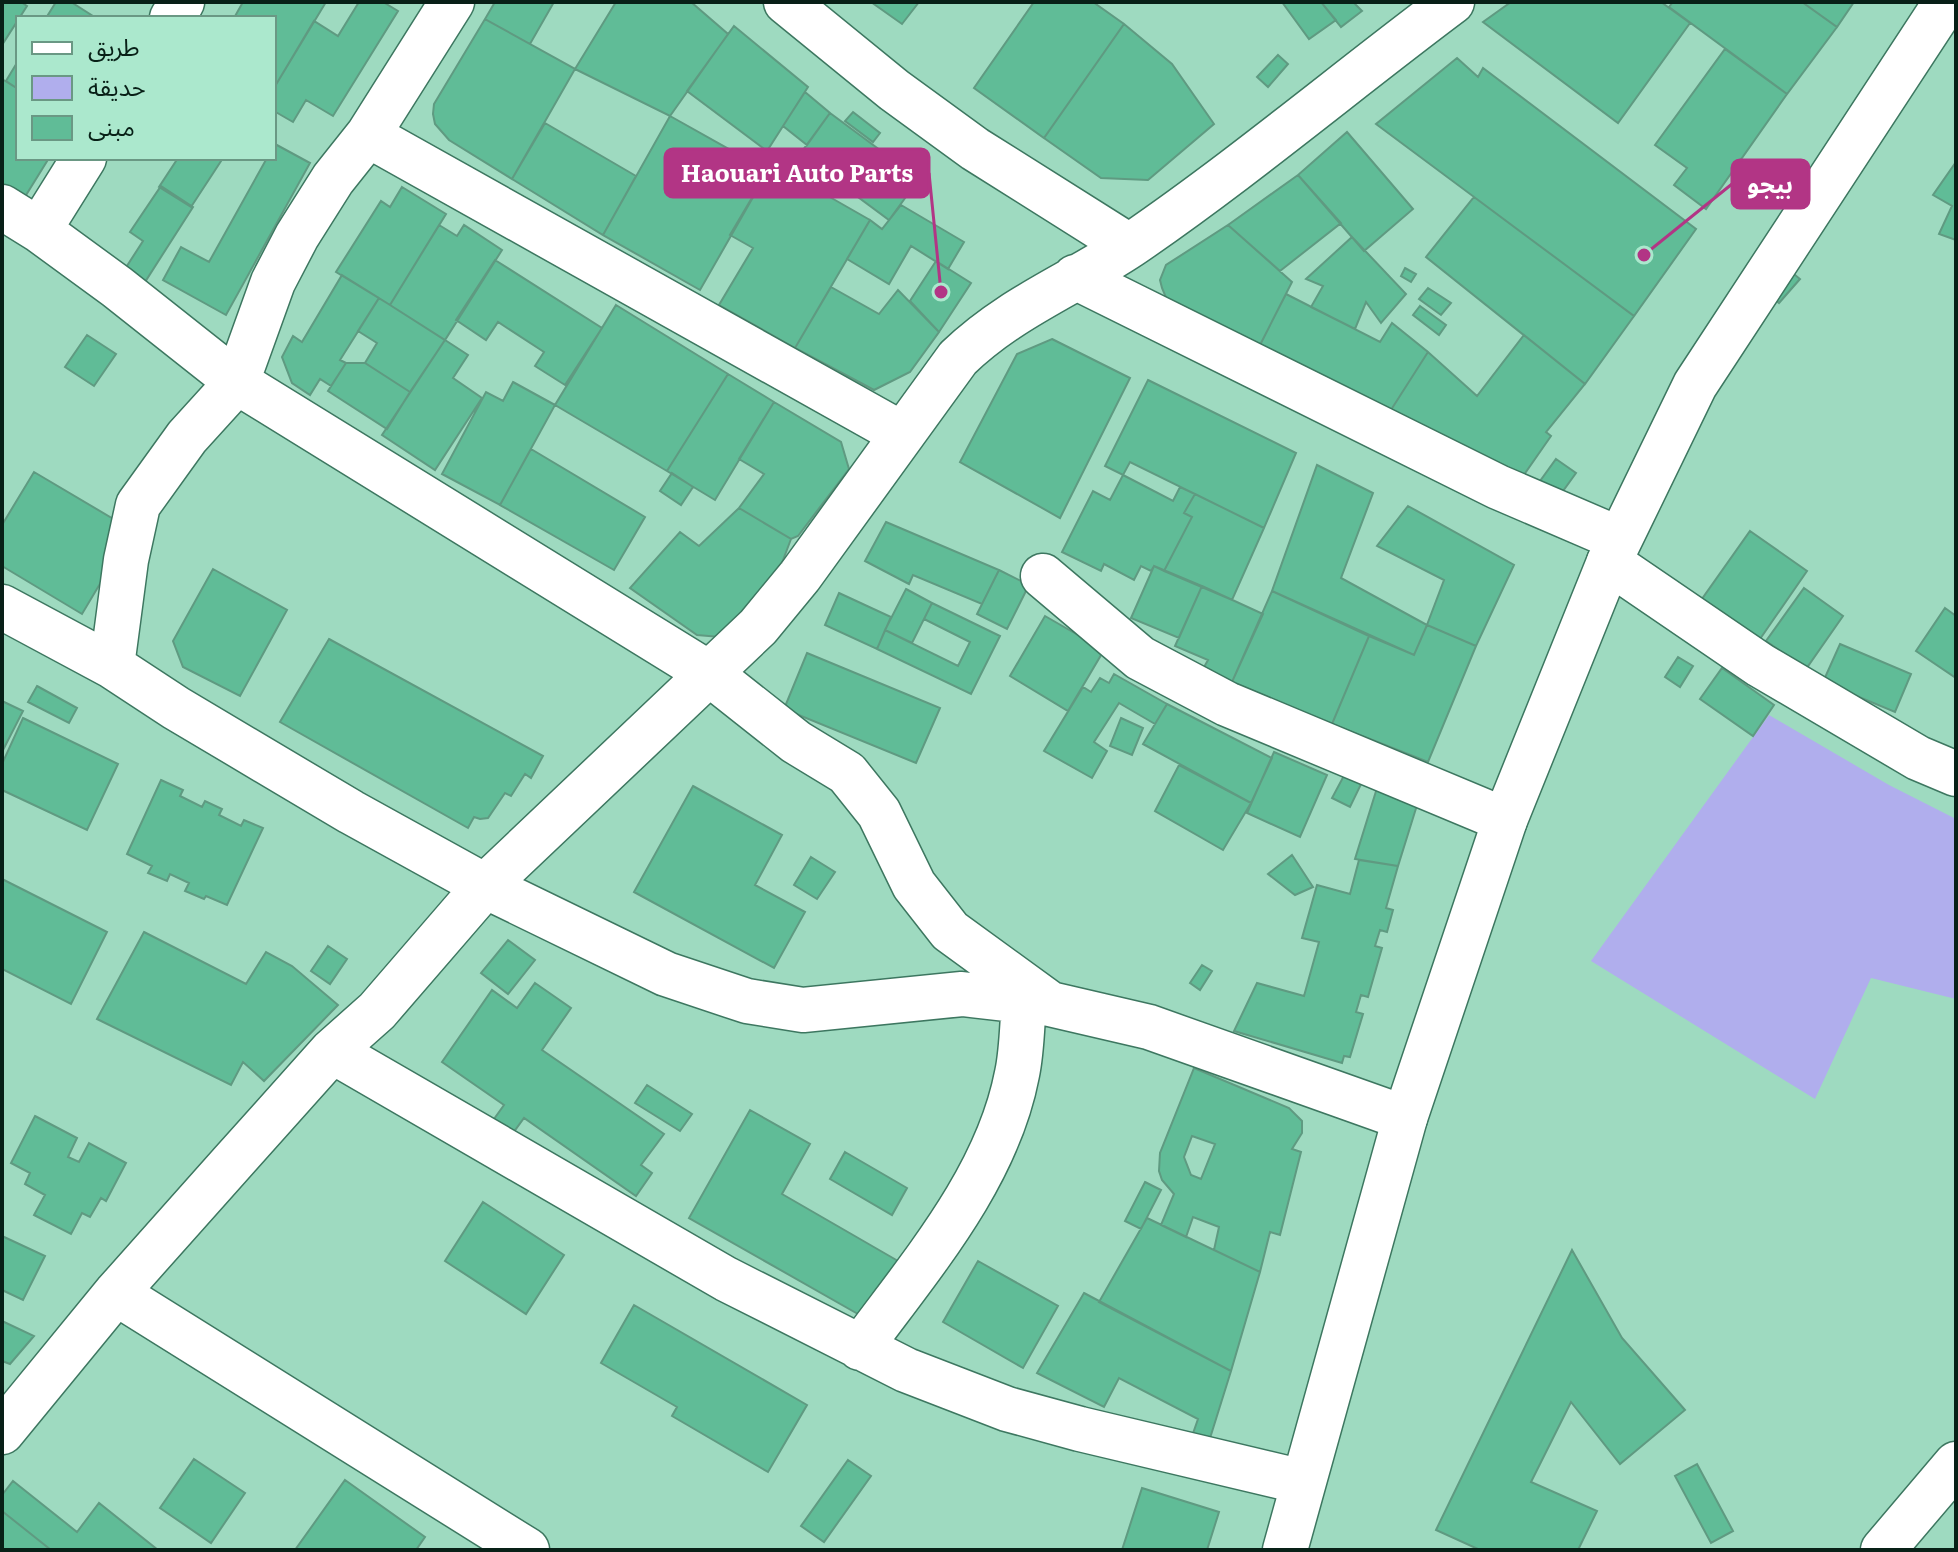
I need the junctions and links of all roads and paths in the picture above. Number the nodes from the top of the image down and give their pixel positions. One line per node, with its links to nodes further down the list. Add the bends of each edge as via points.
1 (452, 2): 5 (street)
2 (786, 2): 9 (street, via 975,149)
3 (1452, 2): 9 (street)
4 (1946, 2): 13 (street, via 1710,360)
5 (368, 135): 11 (street, via 297,236 273,282); 12 (street)
6 (83, 160): 8 (street)
7 (2, 207): 8 (street)
8 (39, 230): 11 (street)
9 (1129, 246): 10 (street)
10 (1075, 277): 12 (street, via 984,333 958,358); 13 (street, via 1498,487)
11 (237, 382): 16 (street, via 187,437 138,505); 17 (street)
12 (902, 434): 17 (street, via 800,576)
13 (1614, 551): 18 (street, via 1760,665 1918,758); 19 (street)
14 (1043, 576): 19 (street, via 1140,658 1184,684)
15 (2, 607): 16 (street)
16 (112, 666): 20 (street, via 261,760)
17 (710, 674): 20 (street); 21 (street, via 796,742 847,773 879,813 914,885 950,931)
18 (1956, 774)
19 (1505, 820): 23 (street)
20 (485, 886): 21 (street, via 666,974 747,1001 803,1010 962,994); 22 (street, via 377,1011)
21 (1037, 1003): 23 (street, via 1149,1027); 25 (street, via 1001,1129 972,1189)
22 (332, 1051): 24 (street); 25 (street, via 712,1272)
23 (1405, 1118): 28 (street)
24 (116, 1293): 26 (street); 29 (street)
25 (860, 1348): 28 (street, via 1007,1409)
26 (2, 1432)
27 (1956, 1464): 31 (street)
28 (1303, 1482): 30 (street)
29 (527, 1550)
30 (1285, 1550)
31 (1883, 1550)

